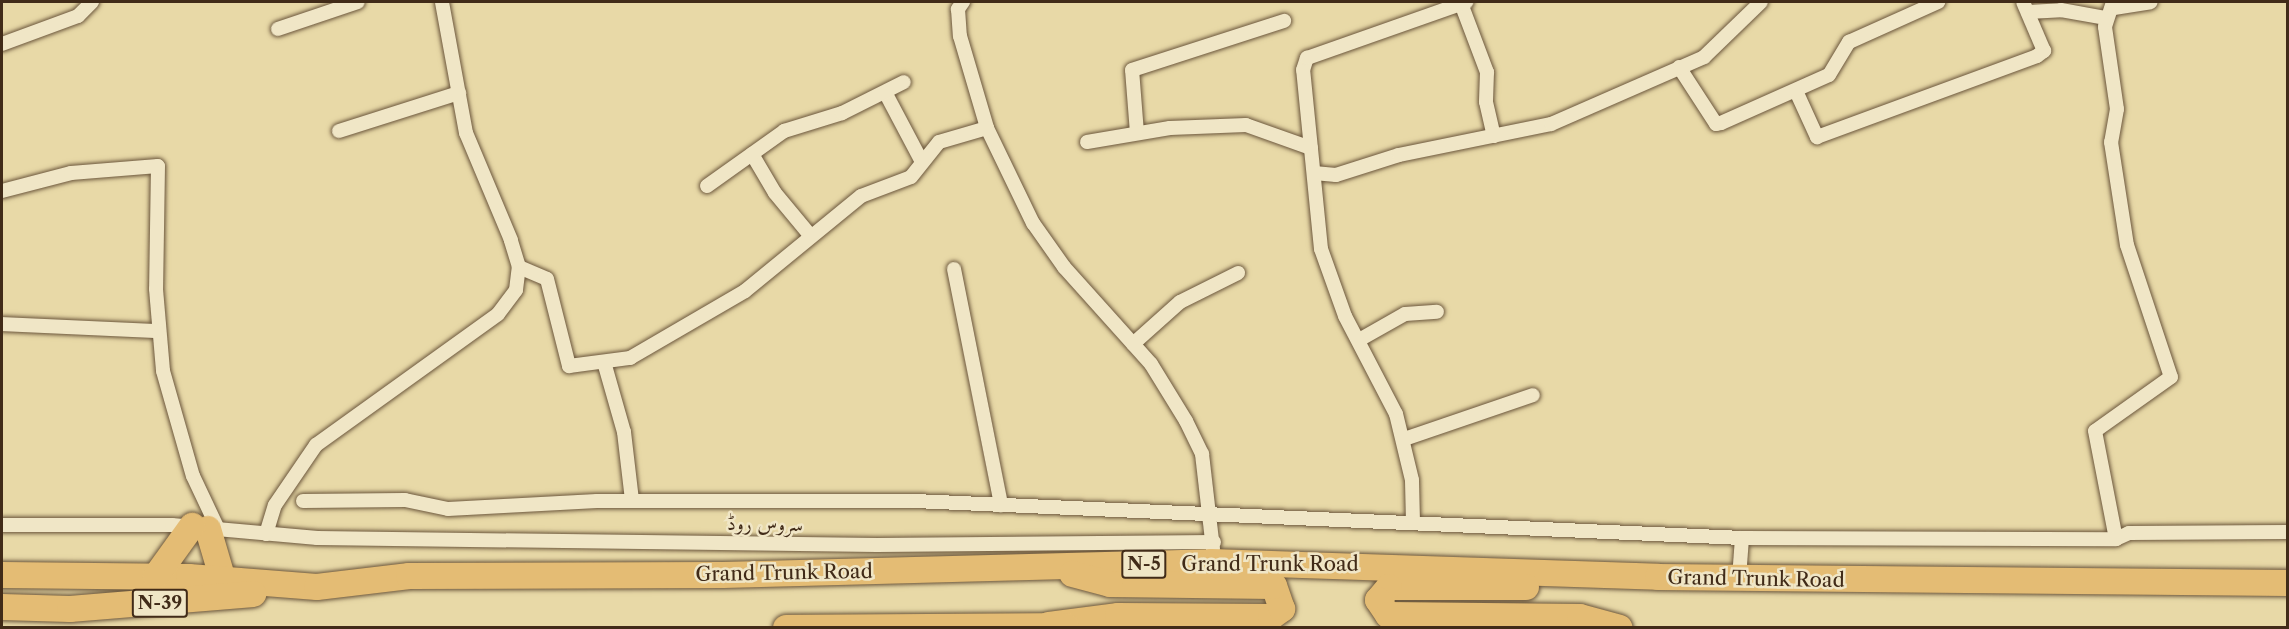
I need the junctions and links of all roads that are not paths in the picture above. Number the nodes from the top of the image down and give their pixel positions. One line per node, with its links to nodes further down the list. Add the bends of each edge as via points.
1 (92, 2): 13 (street, via 78,16)
2 (358, 2): 12 (street)
3 (442, 2): 17 (street)
4 (1761, 2): 14 (street, via 1704,57)
5 (1938, 2): 16 (street, via 1849,42 1836,70)
6 (2151, 2): 10 (street)
7 (958, 4): 19 (street, via 960,36)
8 (1464, 4): 22 (street, via 1487,72 1486,102); 24 (street, via 1307,58 1304,93)
9 (2025, 7): 10 (street); 16 (street, via 2044,51 2037,57 1817,137)
10 (2111, 9): 52 (street, via 2117,109 2110,142 2127,245 2171,377 2095,431)
11 (1284, 21): 21 (street, via 1132,70)
12 (278, 28)
13 (2, 44)
14 (1679, 67): 16 (street, via 1716,124); 22 (street, via 1551,124)
15 (904, 82): 18 (street)
16 (1796, 91)
17 (459, 93): 20 (street); 31 (street, via 466,133)
18 (886, 94): 25 (street, via 784,131); 26 (street)
19 (987, 128): 26 (street, via 939,141); 38 (street, via 1033,223)
20 (339, 131)
21 (1137, 133): 23 (street); 24 (street, via 1246,125)
22 (1494, 136): 27 (street, via 1399,155 1353,171)
23 (1088, 142)
24 (1311, 148): 27 (street)
25 (752, 154): 28 (street); 30 (street, via 775,193)
26 (921, 160): 30 (street, via 910,177 861,196)
27 (1314, 173): 37 (street, via 1329,281)
28 (706, 186)
29 (2, 191): 36 (street, via 71,173 159,166)
30 (809, 234): 39 (street, via 745,291 691,325 630,358)
31 (519, 267): 39 (street, via 547,279 569,366); 50 (street, via 516,290 498,314 316,445 275,505)
32 (954, 269): 44 (street)
33 (1238, 273): 38 (street, via 1180,302)
34 (1437, 312): 37 (street, via 1405,314)
35 (2, 324): 36 (street)
36 (159, 331): 48 (street, via 163,371)
37 (1359, 340): 41 (street)
38 (1133, 344): 45 (street, via 1151,364 1202,454)
39 (604, 362): 42 (street, via 624,432)
40 (1533, 395): 41 (street)
41 (1404, 439): 46 (street)
42 (632, 500): 43 (street, via 448,509 405,500); 44 (street)
43 (303, 501)
44 (1001, 505): 45 (street)
45 (1211, 514): 46 (street); 53 (street)
46 (1413, 522): 51 (street)
47 (2, 525): 48 (street, سروس روڈ)
48 (206, 529): 50 (street, سروس روڈ); 56 (highway); 59 (highway)
49 (2288, 532): 52 (street, via 2129,533)
50 (266, 534): 53 (street, سروس روڈ, via 317,538)
51 (1742, 538): 52 (street); 58 (street)
52 (2116, 539)
53 (1213, 552): 54 (highway, Grand Trunk Road / N-5); 57 (highway, Grand Trunk Road / N-5)
54 (1042, 566): 61 (highway, Grand Trunk Road / N-5, via 410,576); 63 (highway, via 1110,584 1274,586 1282,597 1282,609 1271,617 1118,616)
55 (2, 575): 56 (highway, Grand Trunk Road / N-5)
56 (156, 576): 59 (highway, Grand Trunk Road / N-5)
57 (1658, 577): 58 (highway, Grand Trunk Road / N-5); 66 (highway, via 1579,587 1389,587 1378,600 1388,615 1580,617)
58 (1739, 578): 60 (highway, Grand Trunk Road / N-5)
59 (223, 580): 61 (highway, Grand Trunk Road / N-5)
60 (2288, 583)
61 (317, 587): 62 (highway, N-39, via 70,609)
62 (2, 607)
63 (1049, 625): 64 (highway); 65 (highway)
64 (786, 627)
65 (1081, 627)
66 (1620, 627)

